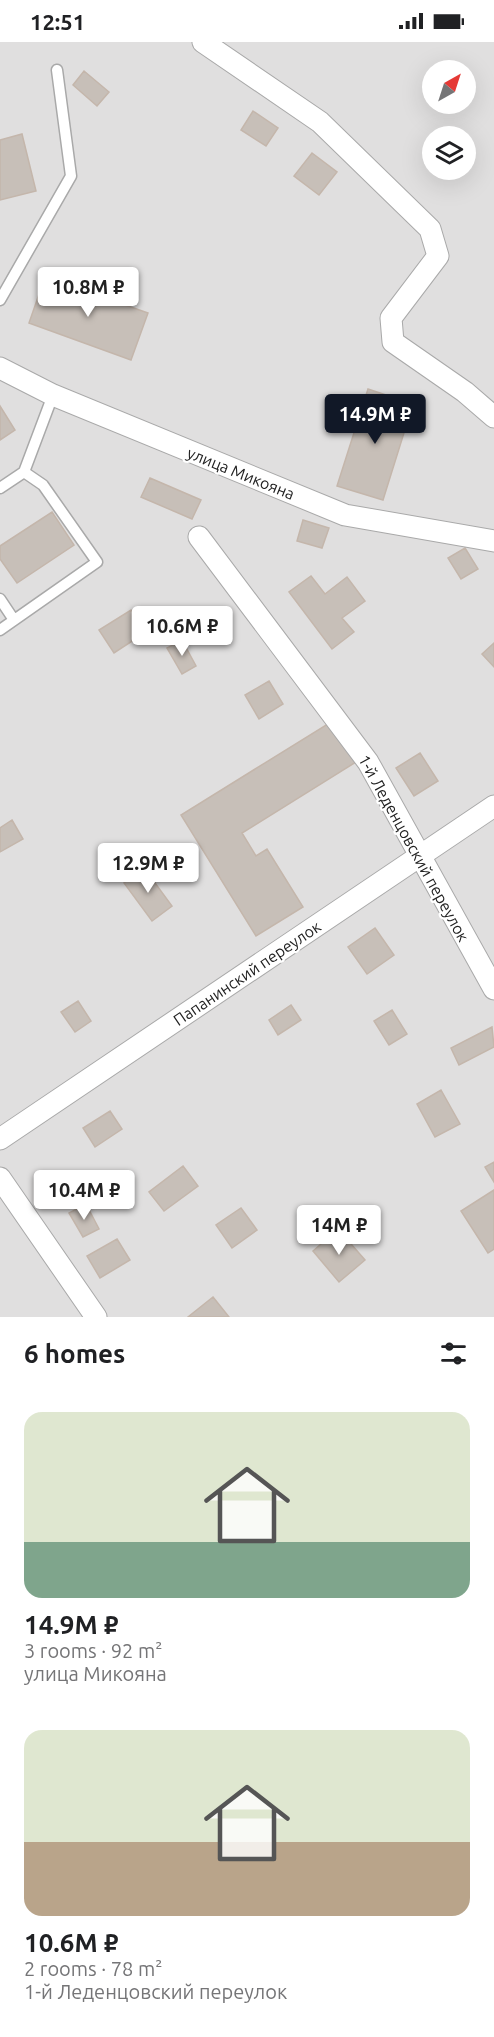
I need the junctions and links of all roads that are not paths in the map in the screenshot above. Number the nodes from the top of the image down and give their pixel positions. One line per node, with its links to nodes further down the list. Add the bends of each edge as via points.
1 (203, 42): 6 (street, via 320,123 430,229 438,256 391,318 393,342)
2 (57, 70): 3 (lane, via 71,176)
3 (0, 300)
4 (0, 368): 5 (street, улица Микояна)
5 (53, 395): 7 (lane); 10 (street, улица Микояна, via 345,515)
6 (494, 417)
7 (24, 472): 8 (lane); 12 (lane, via 43,485 97,562)
8 (0, 488)
9 (199, 537): 15 (street, 1-й Леденцовский переулок, via 368,762)
10 (494, 542)
11 (0, 599): 12 (lane)
12 (14, 620): 13 (lane)
13 (0, 630)
14 (494, 806): 15 (street, Папанинский переулок)
15 (420, 857): 16 (street, 1-й Леденцовский переулок); 17 (street, Папанинский переулок)
16 (494, 989)
17 (0, 1139)
18 (0, 1178): 19 (street)
19 (96, 1317)

